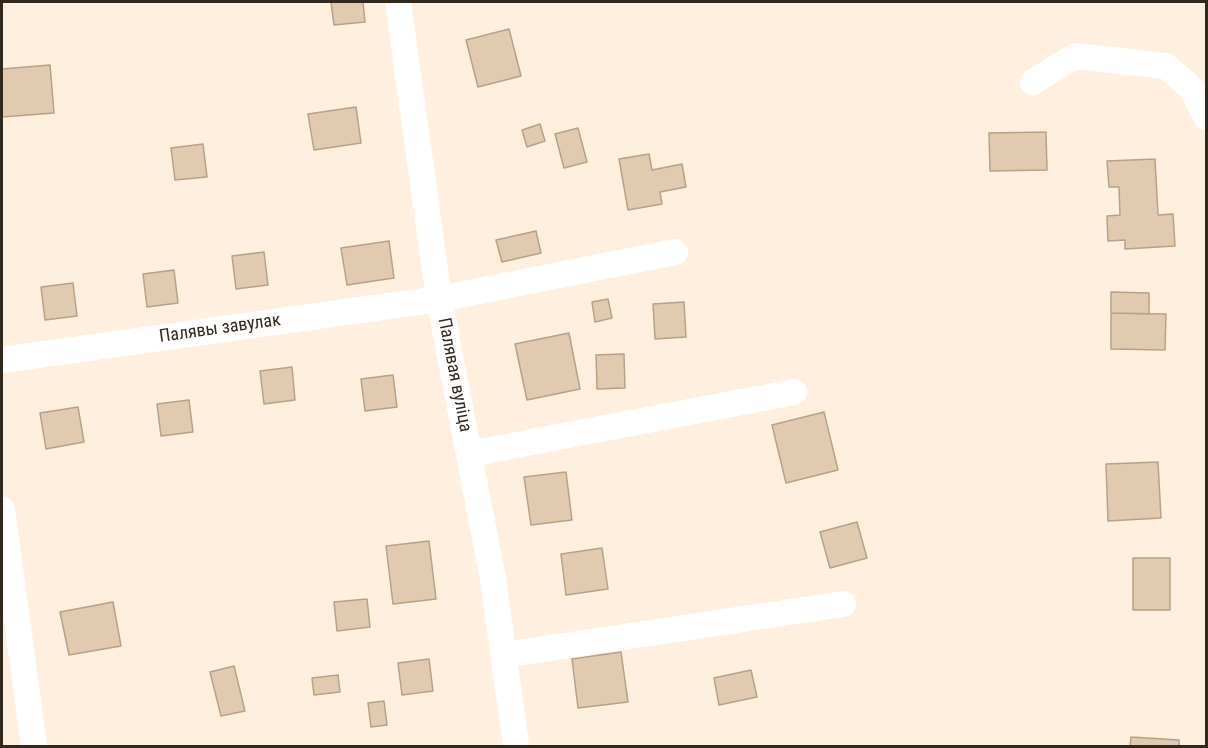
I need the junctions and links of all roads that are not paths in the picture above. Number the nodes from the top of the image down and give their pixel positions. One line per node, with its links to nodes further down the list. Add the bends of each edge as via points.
1 (398, 2): 5 (street, Палявая вуліца)
2 (1033, 82): 3 (street, via 1075,56 1166,66 1191,88)
3 (1206, 117)
4 (675, 252): 5 (street, Палявы завулак)
5 (439, 299): 6 (street, Палявы завулак); 8 (street, Палявая вуліца)
6 (2, 360)
7 (794, 392): 8 (street)
8 (469, 454): 11 (street, Палявая вуліца)
9 (2, 508): 12 (street)
10 (843, 604): 11 (street)
11 (504, 655): 13 (street, Палявая вуліца)
12 (34, 747)
13 (516, 747)

